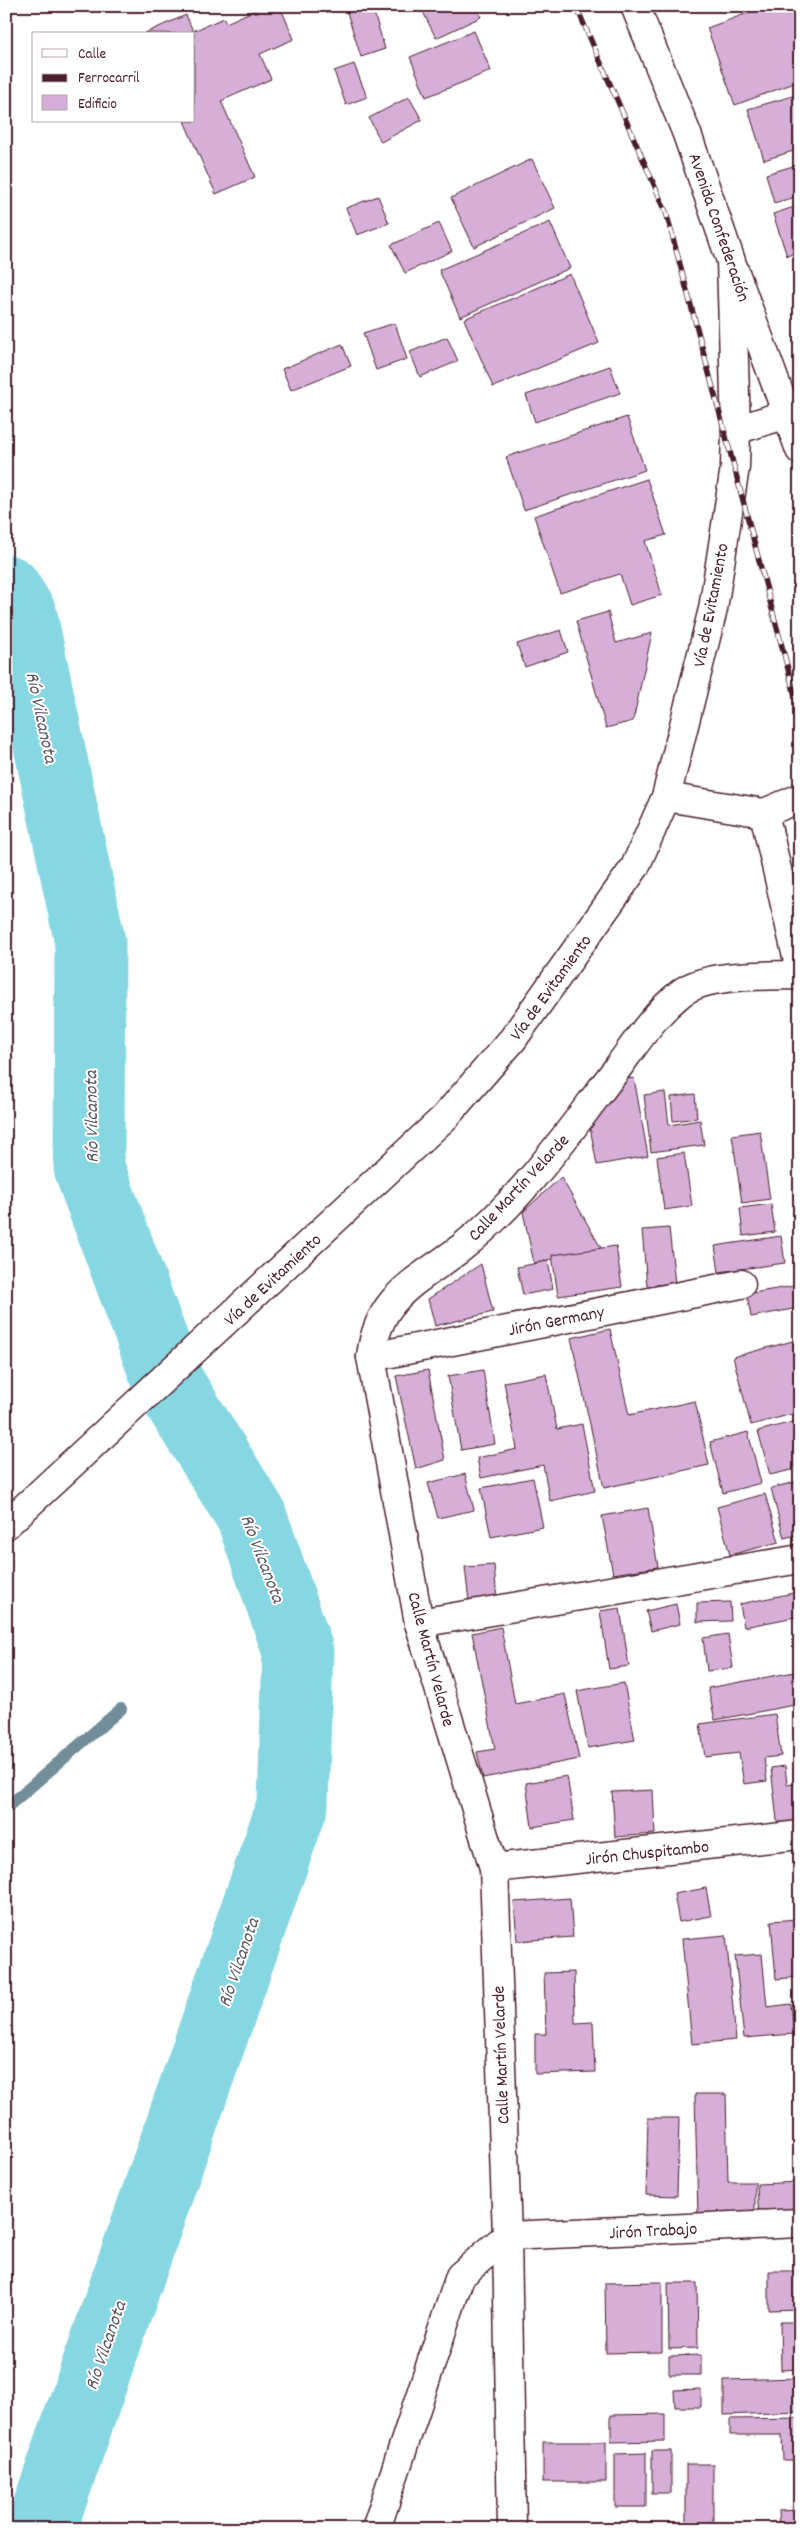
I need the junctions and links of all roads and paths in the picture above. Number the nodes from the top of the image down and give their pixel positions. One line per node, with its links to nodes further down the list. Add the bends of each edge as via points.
1 (635, 6): 2 (main road, Avenida Confederación, via 687,134)
2 (731, 260): 3 (main road, Avenida Confederación); 4 (main road, Vía de Evitamiento)
3 (793, 412): 4 (main road); 5 (main road, Avenida Confederación)
4 (736, 430): 6 (main road, Vía de Evitamiento, via 734,467 713,609)
5 (800, 450)
6 (666, 797): 8 (main road); 13 (main road, Vía de Evitamiento, via 635,867 513,1039 445,1117)
7 (800, 798): 8 (main road)
8 (764, 813): 9 (main road)
9 (800, 970)
10 (800, 975): 12 (main road, Calle Martín Velarde, via 727,979 704,983 682,992 657,1016 521,1189 462,1247 407,1286 388,1306 373,1339)
11 (741, 1284): 12 (main road, Jirón Germany)
12 (371, 1357): 15 (main road, Calle Martín Velarde)
13 (15, 1517)
14 (800, 1559): 15 (main road)
15 (419, 1623): 17 (main road, Calle Martín Velarde)
16 (800, 1836): 17 (main road, Jirón Chuspitambo)
17 (494, 1868): 19 (main road, Calle Martín Velarde)
18 (800, 2223): 19 (main road, Jirón Trabajo)
19 (507, 2236): 20 (main road, via 460,2276); 21 (main road, Calle Martín Velarde)
20 (376, 2529)
21 (512, 2529)

